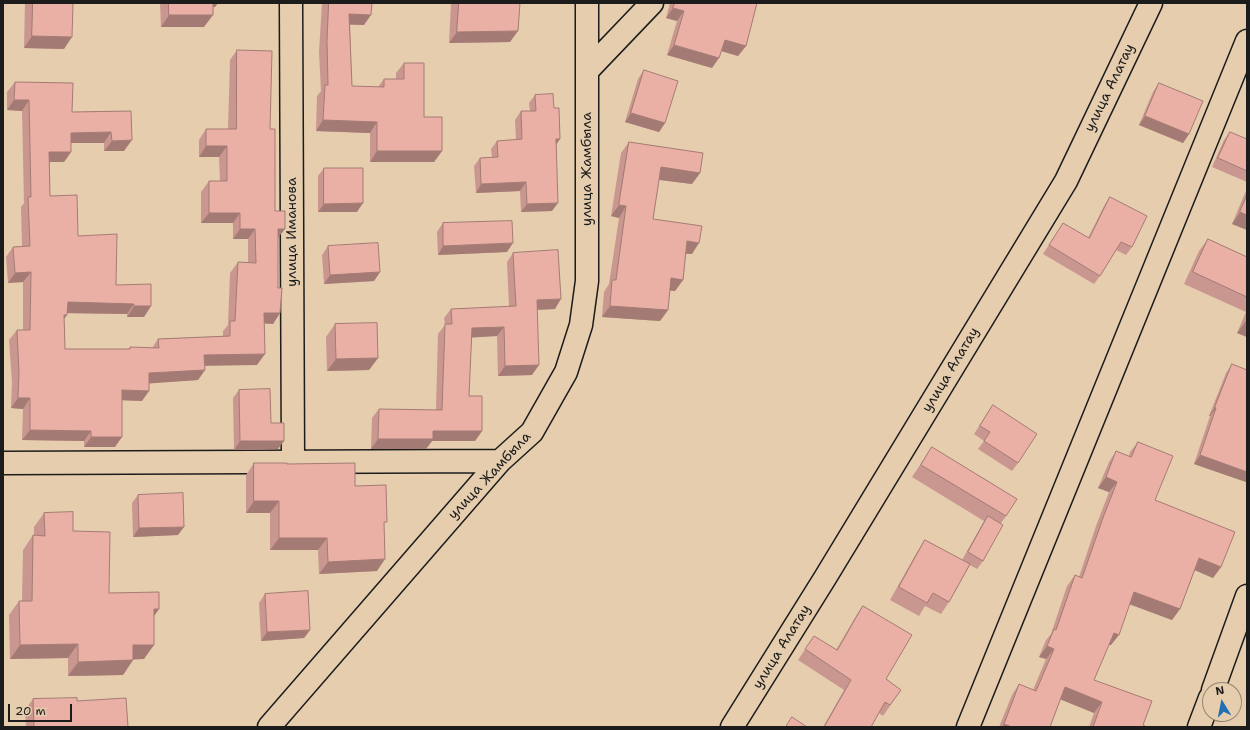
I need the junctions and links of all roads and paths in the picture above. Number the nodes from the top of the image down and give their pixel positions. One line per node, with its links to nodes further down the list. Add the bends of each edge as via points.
1 (291, 3): 8 (street, улица Иманова)
2 (587, 3): 6 (street, улица Жамбыла)
3 (652, 3): 6 (street)
4 (1151, 3): 13 (street, улица Алатау, via 1066,181)
5 (1247, 41): 14 (street)
6 (587, 71): 7 (street, улица Жамбыла, via 586,281 581,325 566,372 532,432)
7 (500, 461): 8 (street); 12 (street, улица Жамбыла)
8 (293, 462): 9 (street)
9 (3, 463)
10 (1247, 596): 11 (street)
11 (1216, 682)
12 (269, 727)
13 (732, 727)
14 (968, 727)

